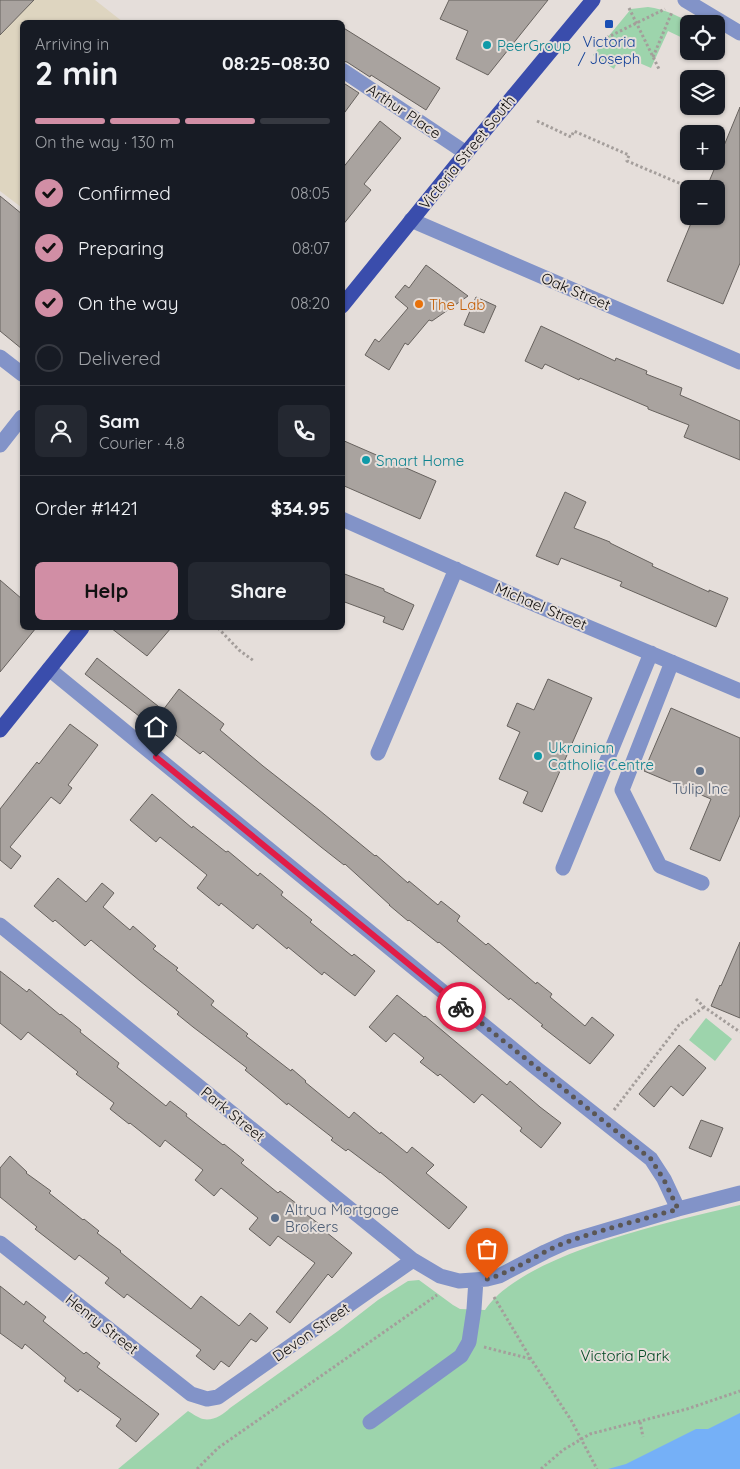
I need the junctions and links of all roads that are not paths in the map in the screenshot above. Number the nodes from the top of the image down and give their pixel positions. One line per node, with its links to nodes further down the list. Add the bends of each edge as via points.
1 (593, 0): 5 (main road, Victoria Street South)
2 (685, 0): 3 (street)
3 (740, 33)
4 (345, 72): 5 (street, Arthur Place)
5 (466, 153): 6 (main road, Victoria Street South)
6 (411, 220): 7 (main road, Victoria Street South); 9 (street, Oak Street)
7 (345, 302)
8 (0, 357): 10 (street)
9 (740, 362)
10 (20, 372)
11 (20, 420): 12 (street)
12 (0, 445)
13 (345, 520): 14 (street, Michael Street)
14 (456, 569): 16 (street, Michael Street); 21 (street)
15 (80, 630): 18 (main road)
16 (651, 653): 17 (street, Michael Street); 22 (street)
17 (672, 662): 19 (street, Michael Street); 23 (street, via 622,790 660,866)
18 (48, 669): 20 (main road); 26 (street, via 651,1159)
19 (740, 691)
20 (0, 730)
21 (378, 753)
22 (563, 868)
23 (702, 883)
24 (0, 925): 28 (street, Park Street)
25 (740, 1193): 26 (street, Park Street)
26 (678, 1209): 29 (street, Park Street, via 567,1242 500,1276)
27 (0, 1243): 30 (street, Henry Street, via 191,1394)
28 (413, 1260): 29 (street, Park Street, via 440,1276 459,1281); 30 (street, Devon Street, via 218,1397)
29 (476, 1280): 31 (street, via 469,1342 461,1356)
30 (206, 1399)
31 (370, 1422)

